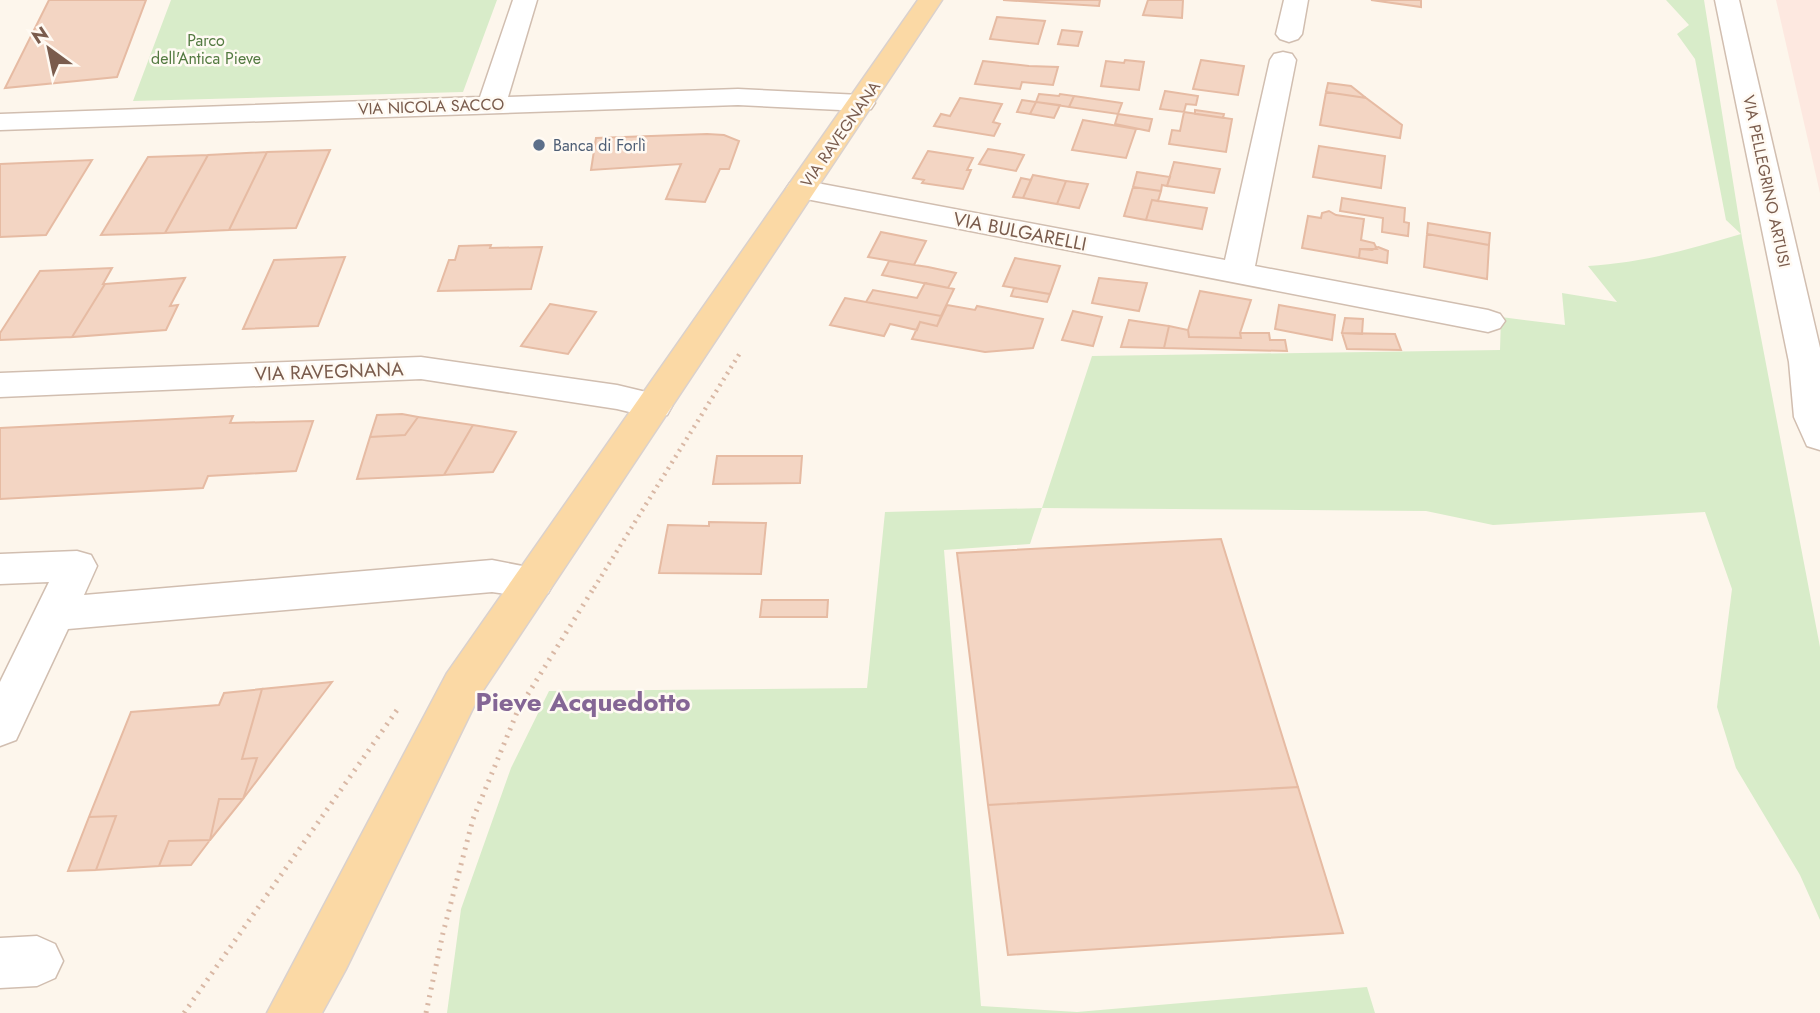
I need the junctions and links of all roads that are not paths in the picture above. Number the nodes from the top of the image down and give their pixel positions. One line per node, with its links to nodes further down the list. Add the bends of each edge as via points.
1 (525, 0): 6 (street)
2 (930, 0): 5 (main road, VIA RAVEGNANA)
3 (1296, 0): 9 (street)
4 (1727, 0): 11 (street, VIA PELLEGRINO ARTUSI)
5 (861, 103): 6 (street, VIA NICOLA SACCO, via 738,97); 8 (main road, VIA RAVEGNANA)
6 (492, 104): 7 (street, VIA NICOLA SACCO)
7 (0, 122)
8 (802, 189): 9 (street, VIA BULGARELLI); 13 (main road, VIA RAVEGNANA)
9 (1238, 273): 10 (street, VIA BULGARELLI)
10 (1488, 321)
11 (1813, 375): 14 (street, VIA PELLEGRINO ARTUSI, via 1812,417)
12 (0, 384): 13 (street, VIA RAVEGNANA, via 421,368)
13 (654, 406): 16 (main road, VIA RAVEGNANA)
14 (1820, 437)
15 (0, 569): 17 (street, via 77,566)
16 (534, 582): 17 (street, via 492,576); 19 (main road, VIA RAVEGNANA, via 462,686)
17 (54, 614): 18 (street)
18 (0, 727)
19 (328, 952): 20 (main road, VIA RAVEGNANA); 21 (main road, VIA RAVEGNANA)
20 (293, 1013)
21 (304, 1013)

